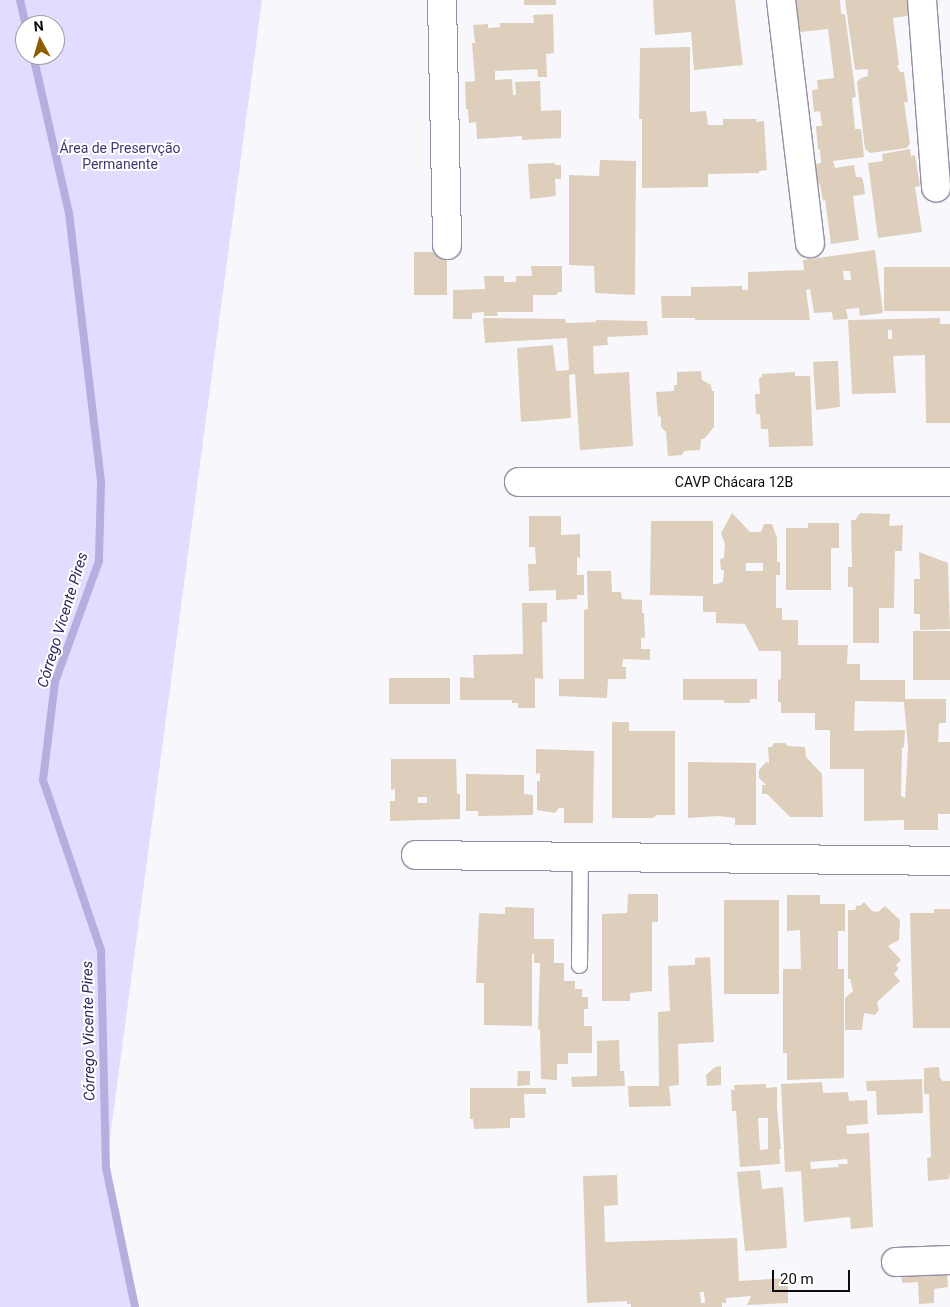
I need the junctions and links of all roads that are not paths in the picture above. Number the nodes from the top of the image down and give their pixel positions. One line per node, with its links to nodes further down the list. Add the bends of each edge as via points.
1 (442, 0): 6 (street)
2 (781, 0): 5 (street)
3 (922, 0): 4 (street)
4 (936, 187)
5 (810, 243)
6 (447, 245)
7 (519, 482): 8 (street, CAVP Chácara 12B)
8 (950, 482)
9 (416, 855): 10 (street)
10 (580, 856): 11 (street); 12 (lane)
11 (950, 861)
12 (579, 964)
13 (950, 1260): 14 (street)
14 (896, 1262)

